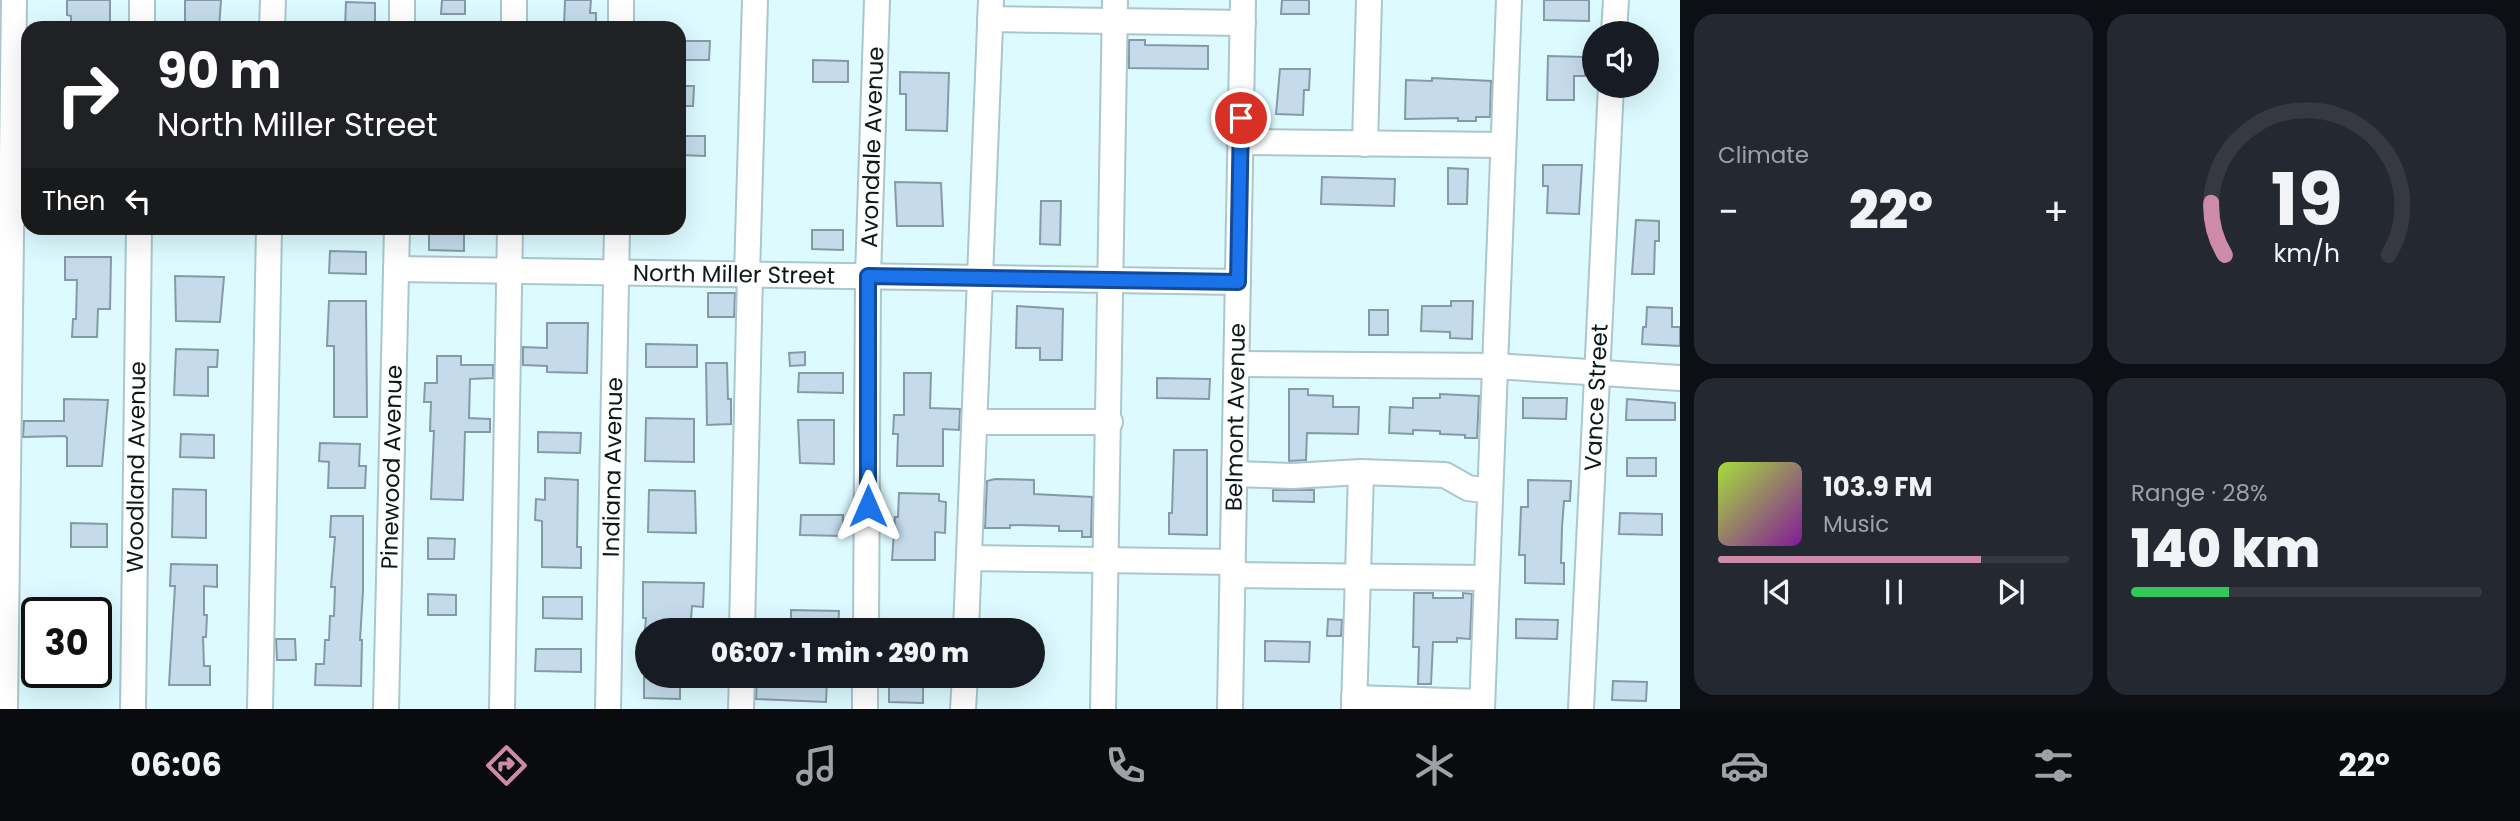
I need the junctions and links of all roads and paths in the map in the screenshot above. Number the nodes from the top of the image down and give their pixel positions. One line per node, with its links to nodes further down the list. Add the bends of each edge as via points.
1 (14, 0): 60 (street)
2 (142, 0): 15 (street)
3 (273, 0): 16 (street)
4 (402, 0): 17 (street)
5 (514, 0): 18 (street)
6 (621, 0): 19 (street)
7 (755, 0): 33 (street)
8 (877, 0): 34 (street, Avondale Avenue)
9 (1369, 0): 23 (street)
10 (1509, 0): 24 (street)
11 (1616, 0): 20 (street)
12 (991, 10): 13 (street); 35 (street)
13 (1115, 10): 14 (street); 36 (street)
14 (1243, 11): 22 (street, Belmont Avenue)
15 (142, 21)
16 (272, 21)
17 (402, 21)
18 (514, 21)
19 (621, 21)
20 (1615, 21)
21 (1610, 98): 40 (street, Vance Street)
22 (1241, 142): 23 (street); 37 (street, Belmont Avenue)
23 (1365, 144): 24 (street)
24 (1503, 145): 39 (street)
25 (139, 235): 61 (street, Woodland Avenue)
26 (269, 235): 62 (street)
27 (397, 235): 30 (street, Pinewood Avenue)
28 (510, 235): 31 (street)
29 (617, 235): 32 (street, Indiana Avenue)
30 (396, 270): 31 (street, North Miller Street); 63 (street, Pinewood Avenue)
31 (509, 271): 32 (street, North Miller Street); 64 (street)
32 (616, 272): 33 (street, North Miller Street); 65 (street, Indiana Avenue)
33 (749, 274): 34 (street, North Miller Street); 52 (street)
34 (868, 276): 35 (street, North Miller Street); 53 (street, Avondale Avenue)
35 (979, 279): 36 (street, North Miller Street); 42 (street)
36 (1112, 280): 37 (street, North Miller Street); 43 (street)
37 (1238, 282): 38 (street, Belmont Avenue)
38 (1237, 364): 39 (street); 45 (street, Belmont Avenue)
39 (1495, 366): 40 (street); 46 (street)
40 (1597, 371): 41 (street); 71 (street, Vance Street)
41 (1680, 378)
42 (975, 422): 43 (street); 47 (street)
43 (1110, 422): 48 (street)
44 (1361, 472): 45 (street); 46 (street, via 1445,475 1468,488); 50 (street)
45 (1234, 474): 49 (street, Belmont Avenue)
46 (1490, 491): 51 (street)
47 (969, 558): 48 (street); 54 (street)
48 (1104, 560): 49 (street); 69 (street)
49 (1233, 568): 50 (street); 70 (street, Belmont Avenue)
50 (1357, 576): 51 (street); 58 (street)
51 (1485, 578): 59 (street)
52 (743, 618)
53 (866, 618)
54 (966, 618)
55 (741, 688): 66 (street)
56 (865, 688): 67 (street)
57 (964, 688): 68 (street)
58 (1354, 704): 59 (street)
59 (1482, 705)
60 (5, 709)
61 (133, 709)
62 (260, 709)
63 (386, 709)
64 (502, 709)
65 (608, 709)
66 (741, 709)
67 (864, 709)
68 (963, 709)
69 (1103, 709)
70 (1230, 709)
71 (1581, 709)

